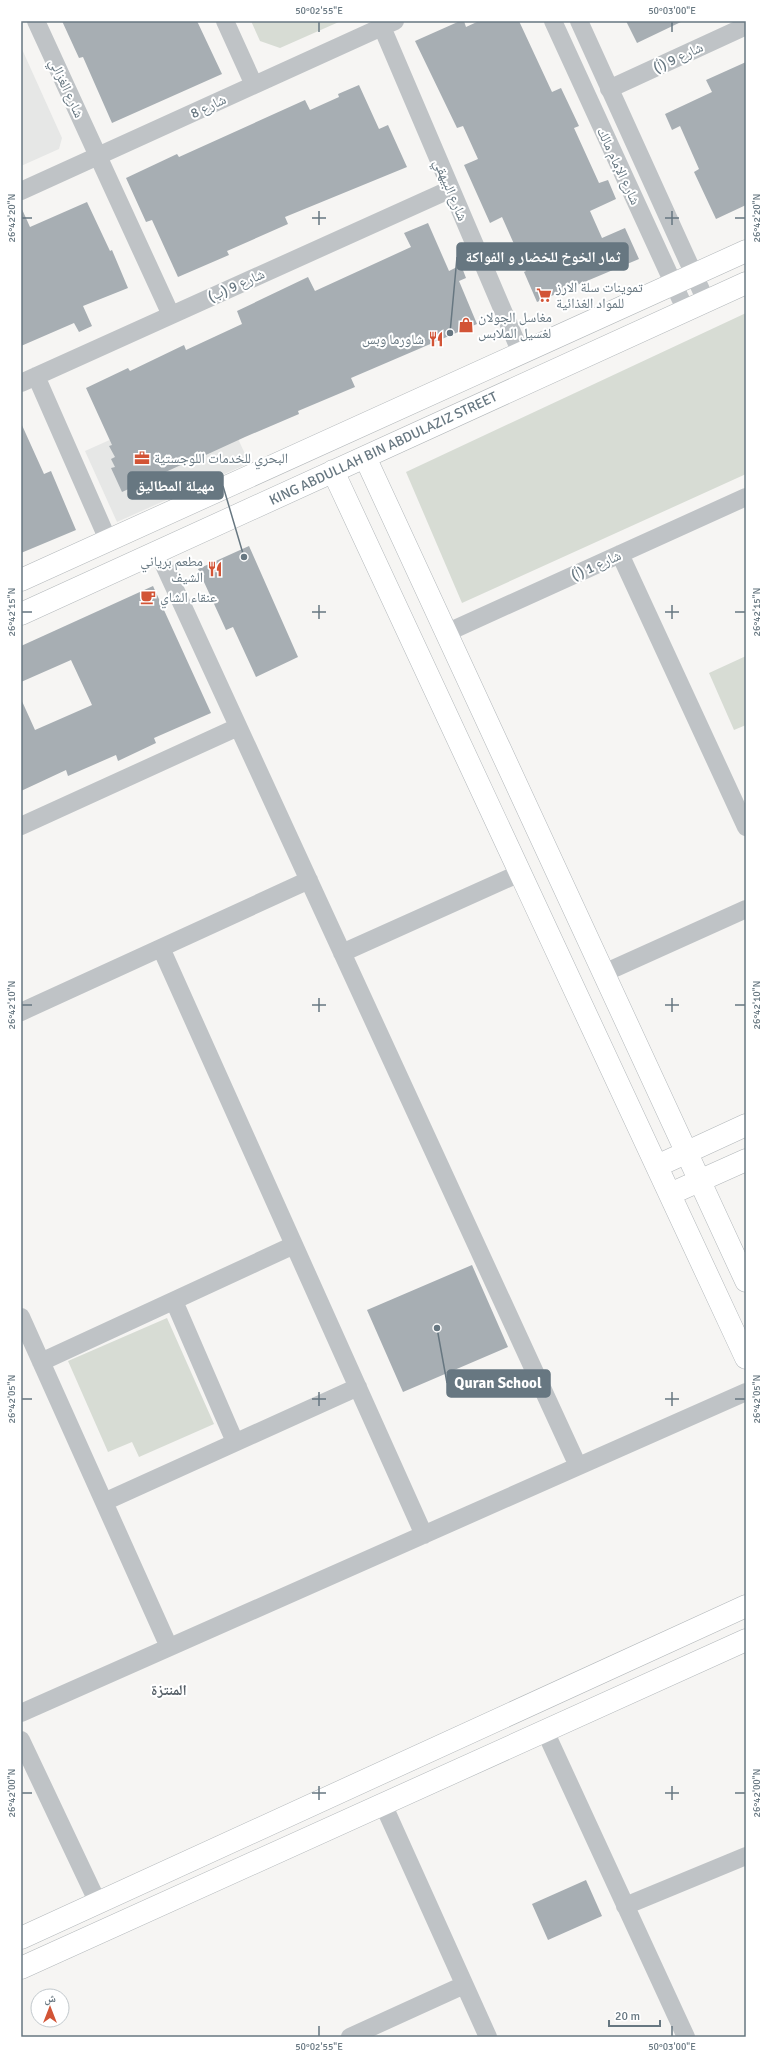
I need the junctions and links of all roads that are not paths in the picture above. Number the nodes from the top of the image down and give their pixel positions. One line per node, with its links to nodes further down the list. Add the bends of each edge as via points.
1 (36, 21): 9 (street, شارع الغزالي)
2 (225, 21): 7 (street)
3 (553, 21): 15 (street, شارع الإمام مالك)
4 (579, 21): 8 (street, شارع الإمام مالك)
5 (389, 24): 7 (street, شارع 8); 10 (street, شارع البيهقي)
6 (746, 26): 8 (street, شارع 9 (أ))
7 (254, 85): 9 (street, شارع 8)
8 (609, 88): 13 (street, شارع الإمام مالك)
9 (98, 156): 11 (street, شارع 8); 18 (street, شارع الغزالي)
10 (451, 190): 18 (street, شارع 9 (ب)); 19 (street, شارع البيهقي)
11 (21, 191)
12 (746, 251): 13 (main road, KING ABDULLAH BIN ABDULAZIZ STREET)
13 (694, 274): 15 (main road, KING ABDULLAH BIN ABDULAZIZ STREET); 16 (street, شارع الإمام مالك)
14 (746, 283): 16 (main road, KING ABDULLAH BIN ABDULAZIZ STREET)
15 (673, 284): 17 (street, شارع الإمام مالك); 19 (main road, KING ABDULLAH BIN ABDULAZIZ STREET)
16 (706, 301): 17 (main road, KING ABDULLAH BIN ABDULAZIZ STREET)
17 (686, 311): 21 (main road, KING ABDULLAH BIN ABDULAZIZ STREET)
18 (171, 314): 20 (street, شارع 9 (ب))
19 (520, 353): 24 (main road, KING ABDULLAH BIN ABDULAZIZ STREET)
20 (28, 379): 24 (street)
21 (365, 457): 22 (main road, KING ABDULLAH BIN ABDULAZIZ STREET); 29 (main road)
22 (333, 471): 25 (main road, KING ABDULLAH BIN ABDULAZIZ STREET); 33 (main road)
23 (746, 497): 26 (street, شارع 1 (أ))
24 (108, 540): 27 (main road, KING ABDULLAH BIN ABDULAZIZ STREET)
25 (158, 552): 28 (main road, KING ABDULLAH BIN ABDULAZIZ STREET); 30 (street)
26 (620, 554): 29 (street, شارع 1 (أ)); 32 (street)
27 (21, 580)
28 (21, 614)
29 (446, 633): 38 (main road)
30 (238, 727): 31 (street); 34 (street)
31 (21, 826)
32 (746, 827)
33 (520, 873): 37 (street); 43 (main road)
34 (309, 880): 36 (street); 37 (street)
35 (746, 909): 38 (street)
36 (161, 948): 39 (street); 46 (street)
37 (342, 953): 55 (street)
38 (604, 973): 41 (main road)
39 (21, 1012)
40 (746, 1125): 41 (main road)
41 (687, 1152): 43 (main road); 44 (main road)
42 (746, 1160): 44 (main road)
43 (657, 1166): 45 (main road)
44 (700, 1181): 45 (main road); 47 (main road)
45 (670, 1194): 50 (main road)
46 (294, 1245): 48 (street); 52 (street)
47 (746, 1281)
48 (174, 1300): 51 (street); 54 (street)
49 (21, 1317): 51 (street)
50 (746, 1358)
51 (41, 1362): 56 (street)
52 (358, 1387): 54 (street); 57 (street)
53 (746, 1392): 55 (street)
54 (235, 1442): 56 (street)
55 (578, 1466): 57 (street)
56 (104, 1502): 60 (street)
57 (424, 1535): 60 (street)
58 (746, 1606): 66 (main road)
59 (746, 1640): 62 (main road)
60 (169, 1647): 61 (street)
61 (21, 1713)
62 (545, 1731): 64 (main road); 67 (street)
63 (21, 1740): 66 (street)
64 (383, 1804): 69 (main road); 70 (street)
65 (746, 1856): 67 (street)
66 (98, 1903): 68 (main road)
67 (626, 1906): 73 (street)
68 (21, 1938)
69 (21, 1968)
70 (464, 1984): 71 (street); 72 (street)
71 (350, 2037)
72 (488, 2037)
73 (686, 2037)

